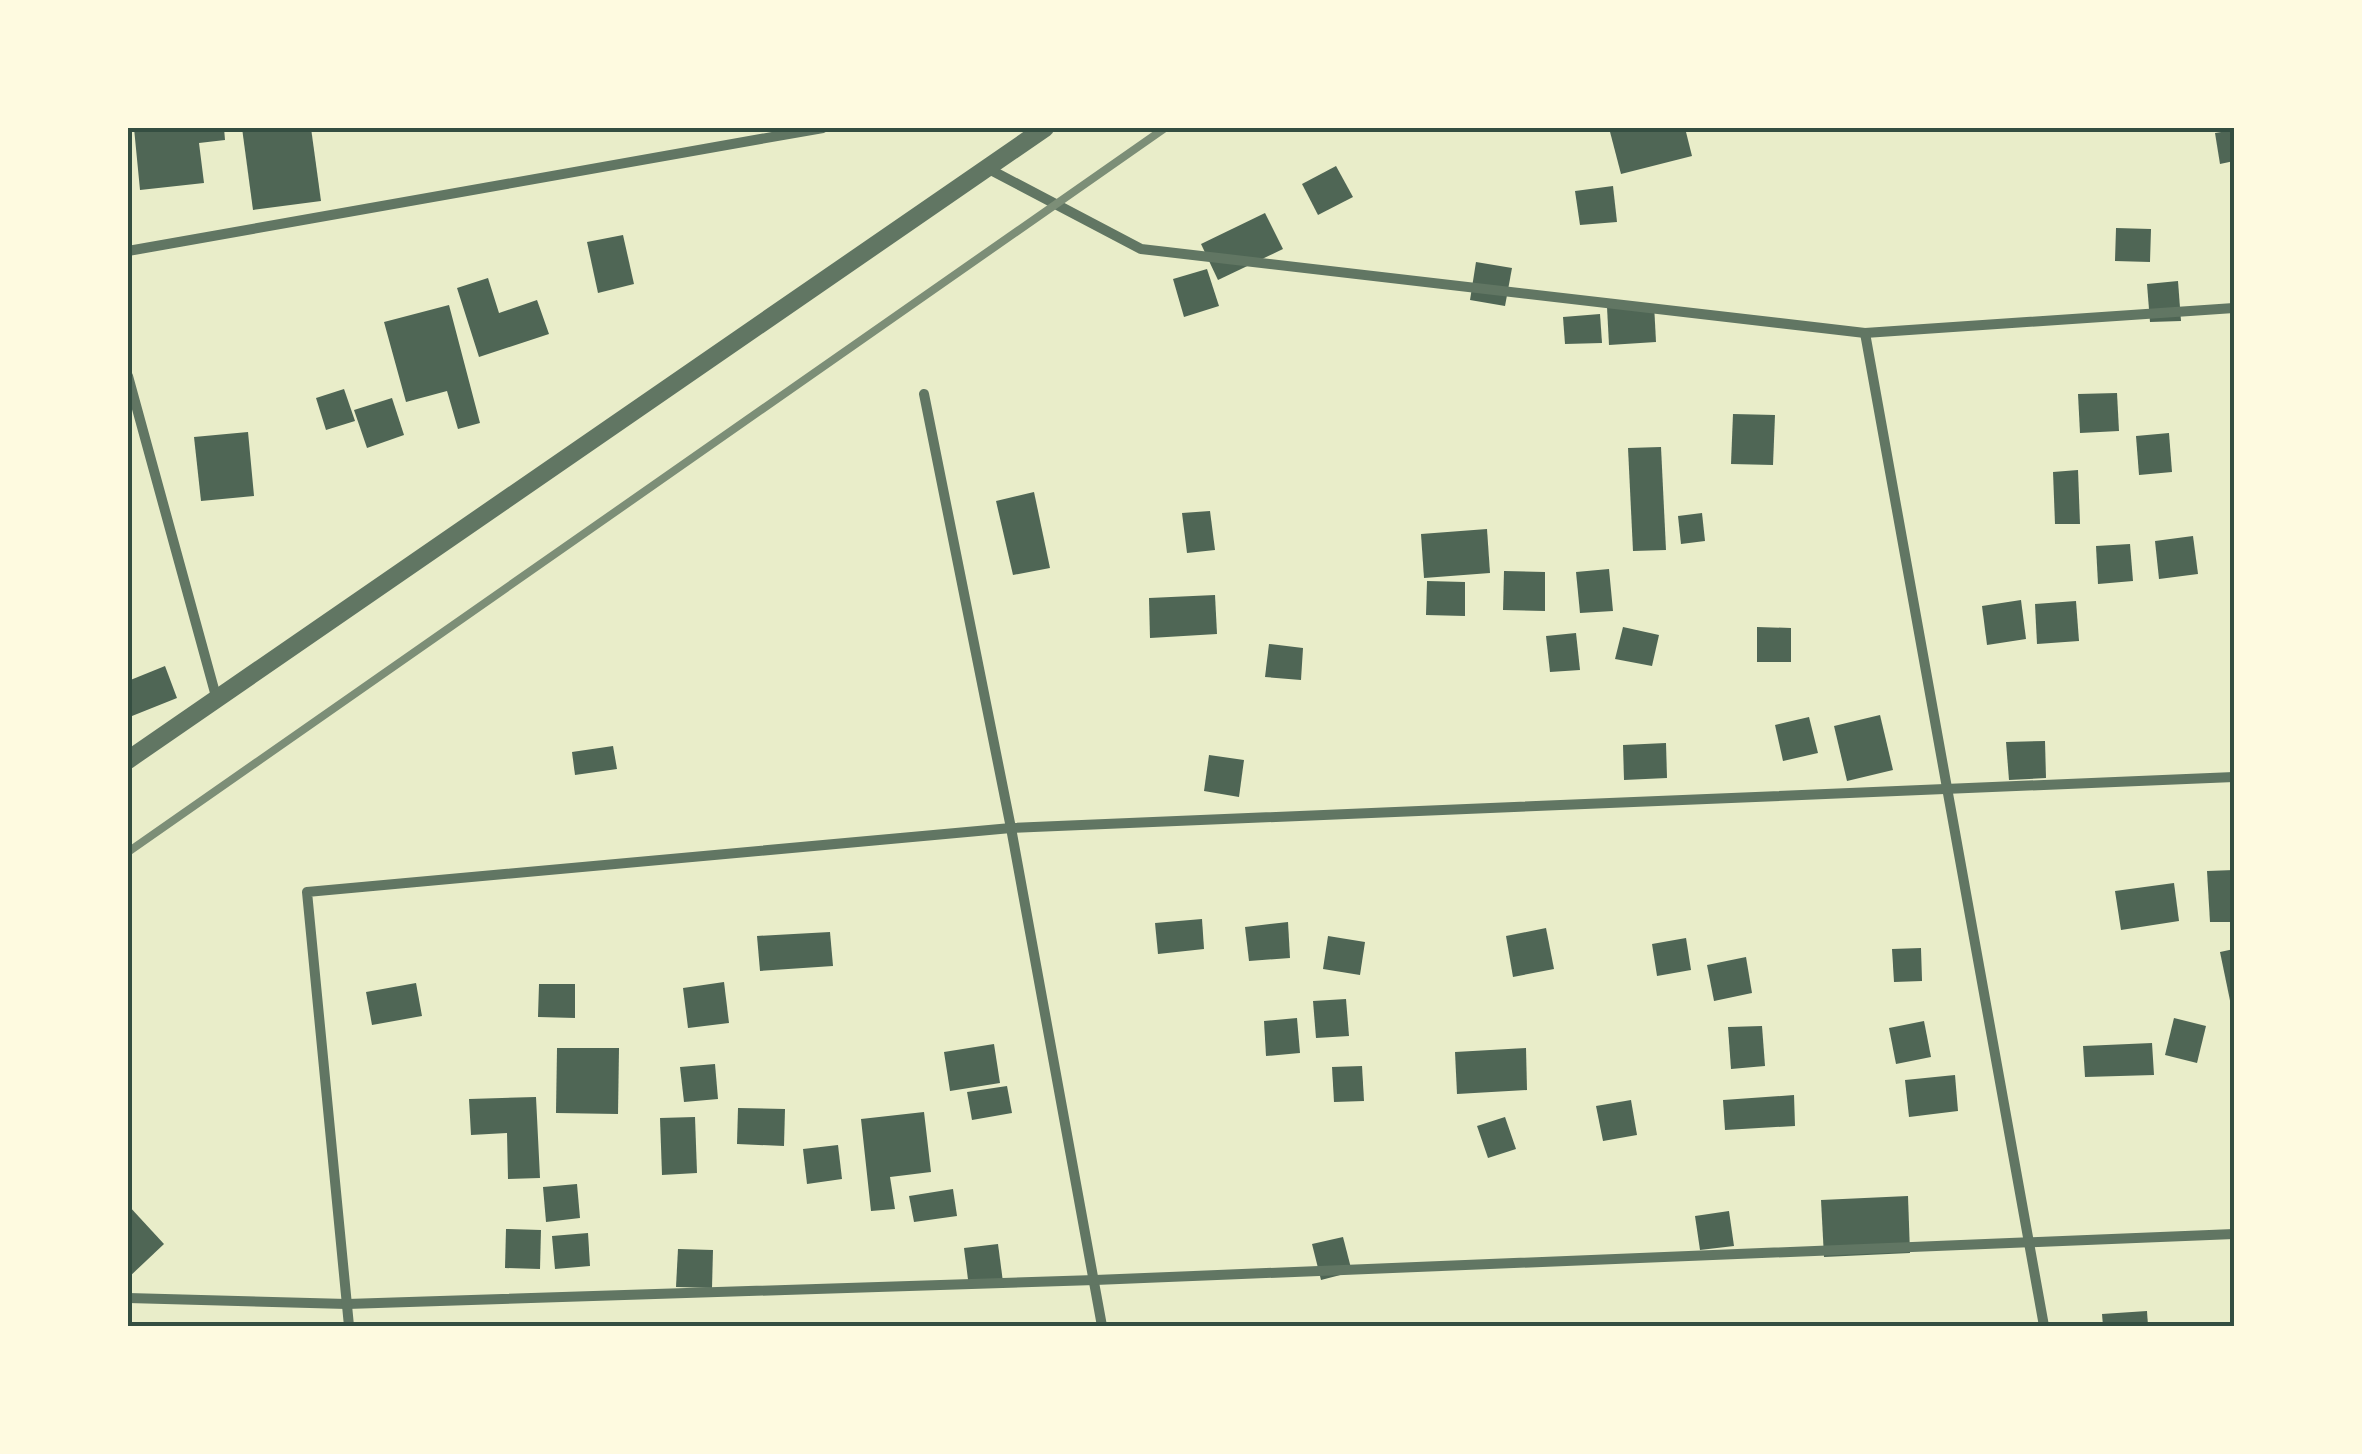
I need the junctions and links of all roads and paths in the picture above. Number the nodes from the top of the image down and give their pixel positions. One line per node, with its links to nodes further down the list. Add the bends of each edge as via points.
1 (823, 128): 4 (street)
2 (1045, 128): 3 (street)
3 (987, 168): 6 (street, via 1141,249); 9 (street)
4 (128, 251)
5 (2234, 308): 6 (street)
6 (1865, 332): 12 (street)
7 (128, 376): 9 (street)
8 (924, 394): 13 (street)
9 (217, 700): 10 (street)
10 (128, 760)
11 (2234, 777): 12 (street)
12 (1949, 790): 13 (street); 15 (street)
13 (1011, 828): 16 (street); 18 (street, via 307,892)
14 (2234, 1234): 15 (street)
15 (2029, 1242): 16 (street); 21 (street)
16 (1095, 1280): 18 (street); 20 (street)
17 (128, 1298): 18 (street)
18 (347, 1304): 19 (street)
19 (349, 1326)
20 (1102, 1326)
21 (2044, 1326)

